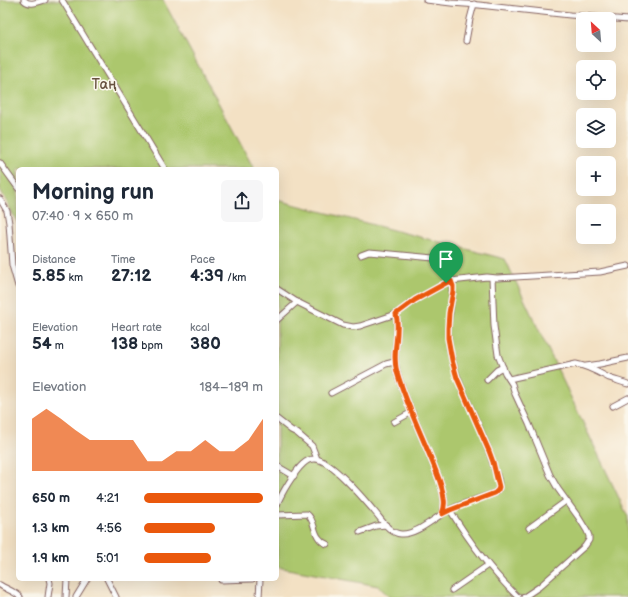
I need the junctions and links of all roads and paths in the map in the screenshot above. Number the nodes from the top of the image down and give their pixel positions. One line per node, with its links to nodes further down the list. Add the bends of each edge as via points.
1 (24, 0): 2 (street, via 33,3)
2 (45, 0)
3 (62, 0): 9 (street)
4 (426, 0): 5 (street)
5 (474, 4): 6 (street); 7 (street)
6 (628, 20)
7 (466, 41)
8 (0, 163): 10 (street)
9 (164, 167)
10 (16, 185)
11 (0, 199): 15 (street, via 7,211 12,265)
12 (361, 255): 16 (street, via 369,252 444,259 450,271)
13 (628, 266): 14 (street, via 600,272)
14 (492, 278): 16 (street); 23 (street, via 494,326 498,355)
15 (16, 279)
16 (450, 282): 19 (street, via 415,300); 39 (street, via 453,291 448,338 452,360 457,378 493,462 499,485 495,493)
17 (279, 290): 18 (street)
18 (298, 302): 19 (street, via 343,325 353,327); 20 (street)
19 (396, 314): 22 (street, via 398,327)
20 (279, 318)
21 (628, 358): 24 (street)
22 (394, 362): 28 (street); 31 (street)
23 (503, 366): 25 (street); 26 (street)
24 (584, 366): 25 (street, via 576,364); 27 (street)
25 (509, 379): 38 (street, via 550,476)
26 (487, 380)
27 (628, 384)
28 (331, 393)
29 (628, 398): 30 (street)
30 (613, 406)
31 (412, 412): 33 (street); 40 (street, via 443,491)
32 (279, 421): 34 (street, via 312,446)
33 (394, 422)
34 (317, 459): 36 (street, via 303,464); 42 (street, via 340,475)
35 (279, 467): 36 (street)
36 (294, 476): 37 (street)
37 (279, 501)
38 (566, 501): 43 (street); 61 (street, via 587,531 589,540 571,559)
39 (450, 510): 40 (street); 46 (street)
40 (442, 514): 42 (street, via 410,533 398,534)
41 (279, 515): 45 (street, via 306,514 310,517 319,538)
42 (386, 525): 44 (street)
43 (529, 528)
44 (360, 532)
45 (327, 544)
46 (488, 565): 53 (street); 60 (street)
47 (50, 581): 55 (street)
48 (67, 581): 56 (street)
49 (86, 581): 57 (street)
50 (108, 581): 58 (street)
51 (259, 581): 59 (street)
52 (0, 585): 54 (street)
53 (452, 590)
54 (20, 597)
55 (48, 597)
56 (66, 597)
57 (76, 597)
58 (116, 597)
59 (259, 597)
60 (518, 597)
61 (524, 597)

